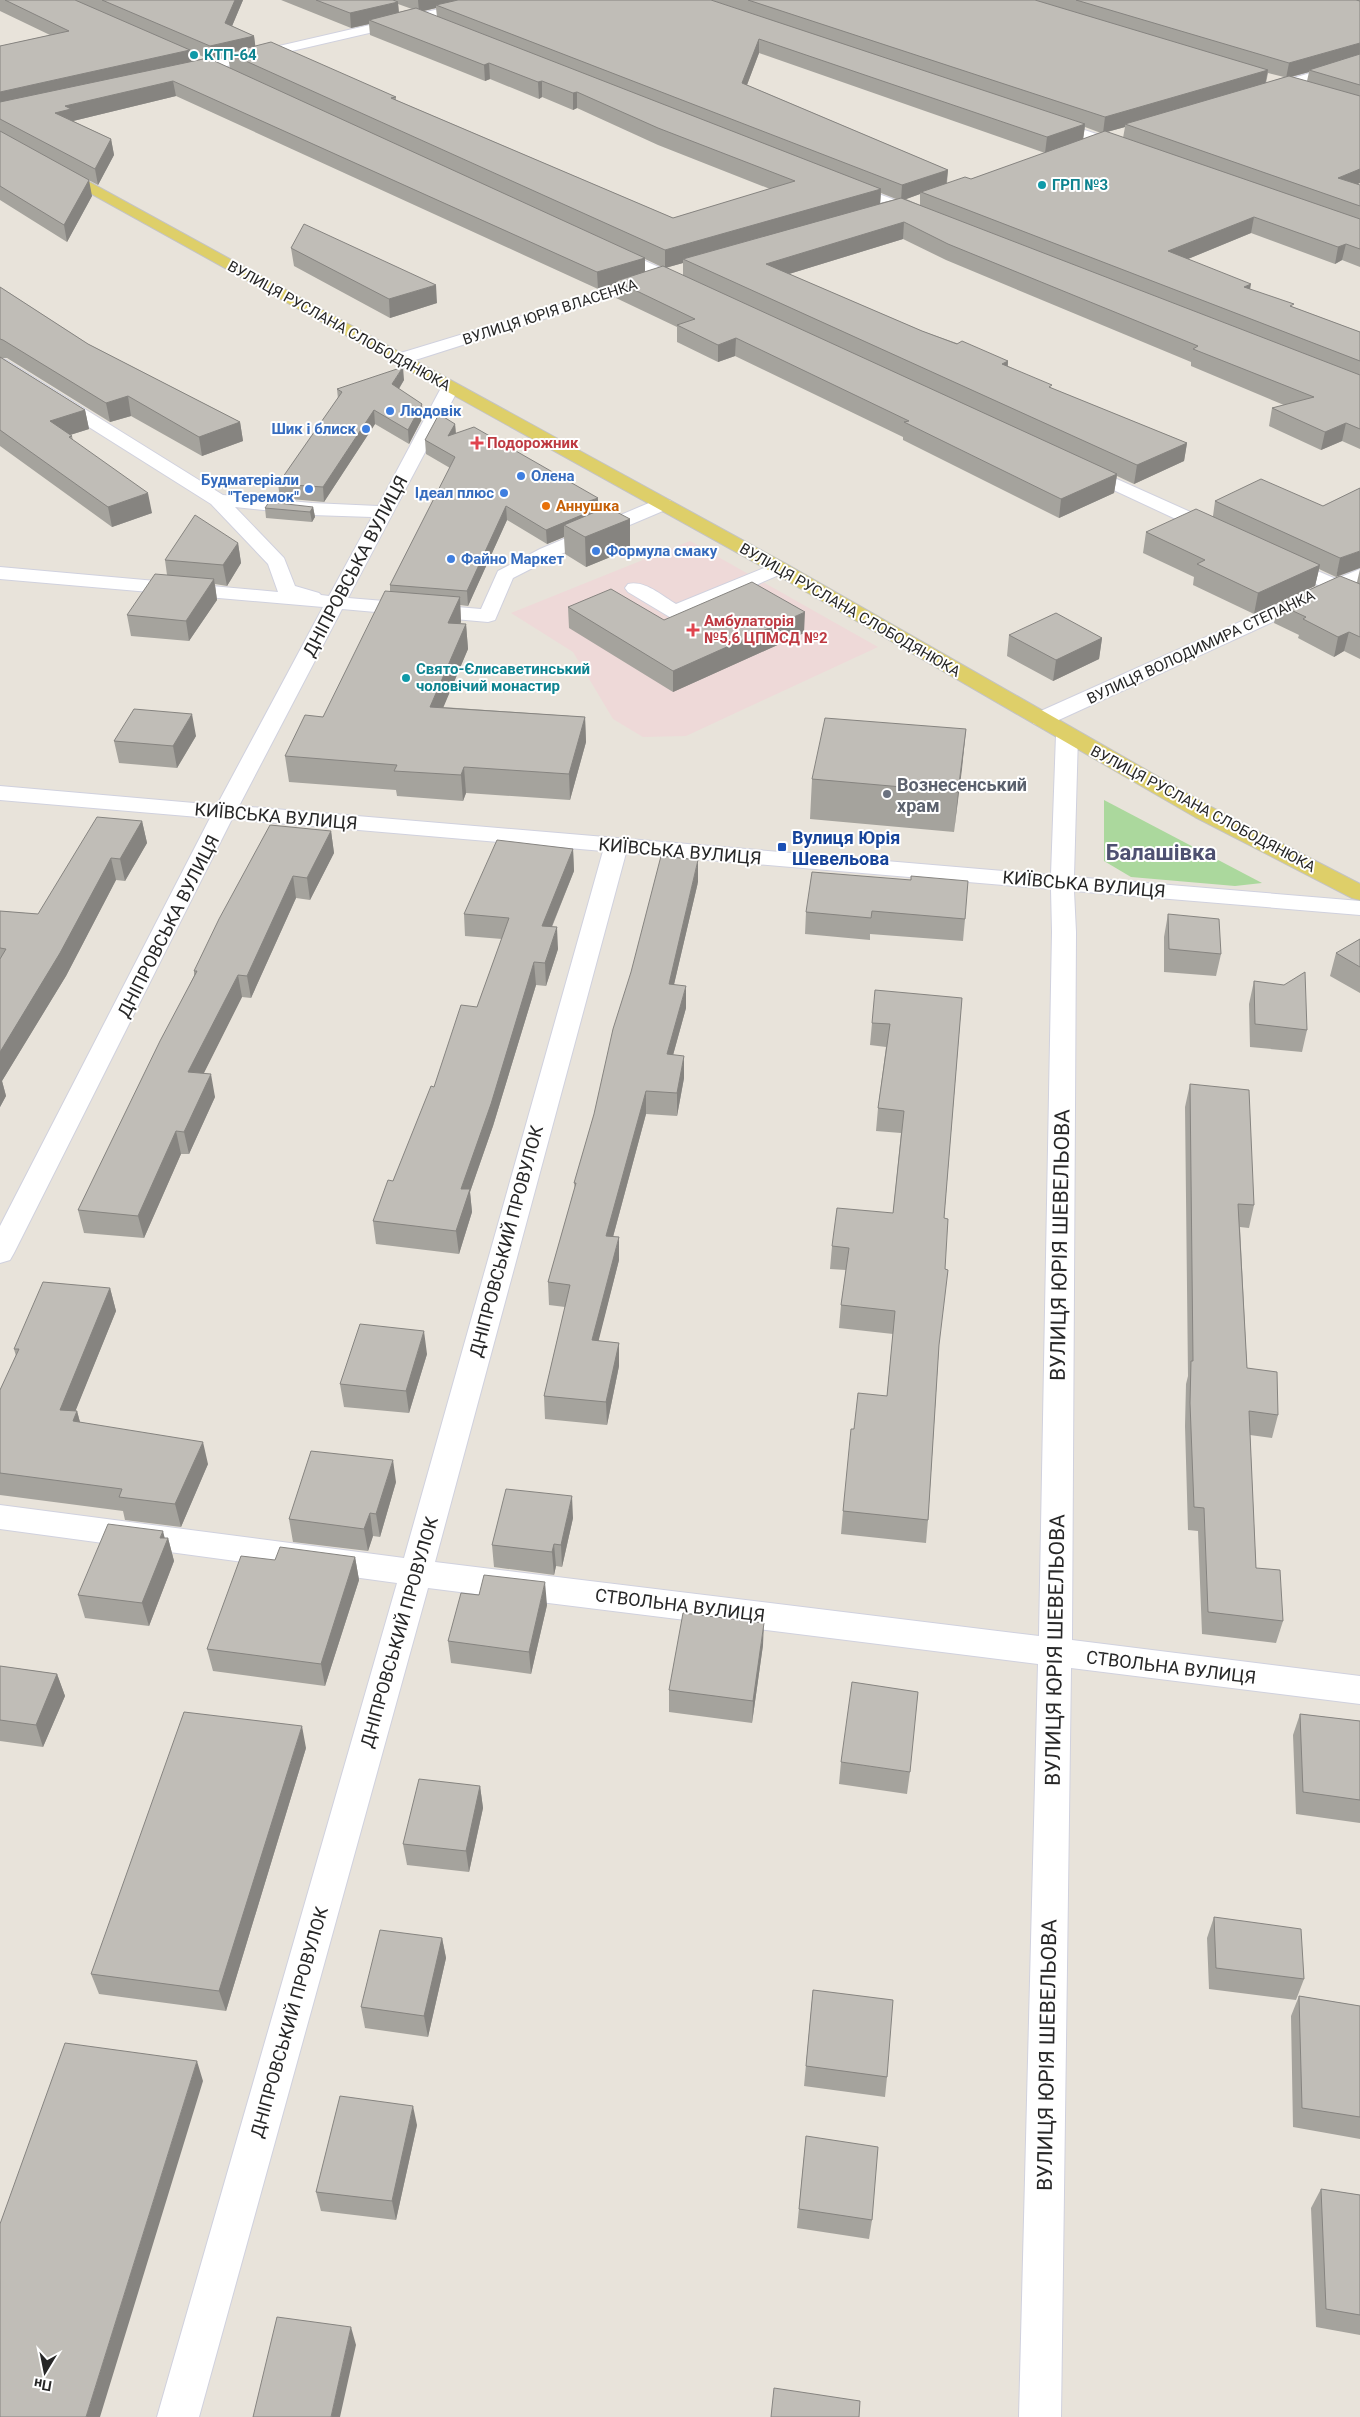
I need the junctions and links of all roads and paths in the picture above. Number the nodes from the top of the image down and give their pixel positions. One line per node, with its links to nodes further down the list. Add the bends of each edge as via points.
1 (494, 0): 3 (street)
2 (396, 9): 3 (street)
3 (419, 18): 4 (street); 7 (street)
4 (438, 26)
5 (184, 55): 7 (street)
6 (1360, 62): 11 (street)
7 (211, 67): 8 (street); 9 (street)
8 (172, 75)
9 (229, 75)
10 (1266, 79): 11 (street)
11 (1285, 85): 12 (street); 13 (street)
12 (1304, 90)
13 (1258, 93)
14 (1037, 118): 17 (street)
15 (1131, 132): 17 (street)
16 (0, 137): 29 (main road, ВУЛИЦЯ РУСЛАНА СЛОБОДЯНЮКА)
17 (1103, 140): 18 (street); 19 (street)
18 (1076, 150)
19 (1140, 153)
20 (837, 182): 22 (street)
21 (920, 201): 22 (street)
22 (902, 207): 23 (street); 24 (street)
23 (883, 213)
24 (939, 222)
25 (594, 243): 27 (street)
26 (685, 270): 27 (street, ВУЛИЦЯ ЮРІЯ ВЛАСЕНКА)
27 (666, 275): 28 (street); 29 (street, ВУЛИЦЯ ЮРІЯ ВЛАСЕНКА)
28 (702, 292)
29 (400, 359): 31 (main road, ВУЛИЦЯ РУСЛАНА СЛОБОДЯНЮКА)
30 (0, 364): 33 (street)
31 (450, 388): 34 (main road, ВУЛИЦЯ РУСЛАНА СЛОБОДЯНЮКА); 35 (street, ДНІПРОВСЬКА ВУЛИЦЯ)
32 (1064, 460): 36 (street)
33 (218, 500): 35 (street); 44 (street, via 278,562 287,590)
34 (663, 504): 38 (main road, ВУЛИЦЯ РУСЛАНА СЛОБОДЯНЮКА); 44 (street, via 546,553 505,575 488,616)
35 (383, 512): 44 (street, ДНІПРОВСЬКА ВУЛИЦЯ)
36 (1235, 540)
37 (1272, 556): 41 (street)
38 (779, 568): 45 (street); 47 (main road, ВУЛИЦЯ РУСЛАНА СЛОБОДЯНЮКА)
39 (0, 573): 44 (street)
40 (1360, 575): 41 (street, ВУЛИЦЯ ВОЛОДИМИРА СТЕПАНКА)
41 (1335, 586): 43 (street); 47 (street, ВУЛИЦЯ ВОЛОДИМИРА СТЕПАНКА)
42 (634, 588): 45 (street)
43 (1360, 597)
44 (335, 603): 50 (street, ДНІПРОВСЬКА ВУЛИЦЯ)
45 (675, 612): 46 (street)
46 (693, 623)
47 (1042, 719): 48 (main road, ВУЛИЦЯ РУСЛАНА СЛОБОДЯНЮКА)
48 (1067, 735): 52 (street, ВУЛИЦЯ ЮРІЯ ШЕВЕЛЬОВА); 53 (main road, ВУЛИЦЯ РУСЛАНА СЛОБОДЯНЮКА, via 1203,812)
49 (0, 793): 50 (street, КИЇВСЬКА ВУЛИЦЯ)
50 (225, 811): 51 (street, КИЇВСЬКА ВУЛИЦЯ); 55 (street, ДНІПРОВСЬКА ВУЛИЦЯ)
51 (616, 846): 52 (street, КИЇВСЬКА ВУЛИЦЯ); 57 (street, ДНІПРОВСЬКИЙ ПРОВУЛОК)
52 (1063, 883): 54 (street, КИЇВСЬКА ВУЛИЦЯ); 58 (street, ВУЛИЦЯ ЮРІЯ ШЕВЕЛЬОВА)
53 (1360, 893)
54 (1360, 908)
55 (0, 1253)
56 (0, 1517): 57 (street, СТВОЛЬНА ВУЛИЦЯ)
57 (416, 1573): 58 (street, СТВОЛЬНА ВУЛИЦЯ); 60 (street, ДНІПРОВСЬКИЙ ПРОВУЛОК)
58 (1055, 1652): 59 (street, СТВОЛЬНА ВУЛИЦЯ); 61 (street, ВУЛИЦЯ ЮРІЯ ШЕВЕЛЬОВА)
59 (1360, 1690)
60 (178, 2417)
61 (1040, 2417)

